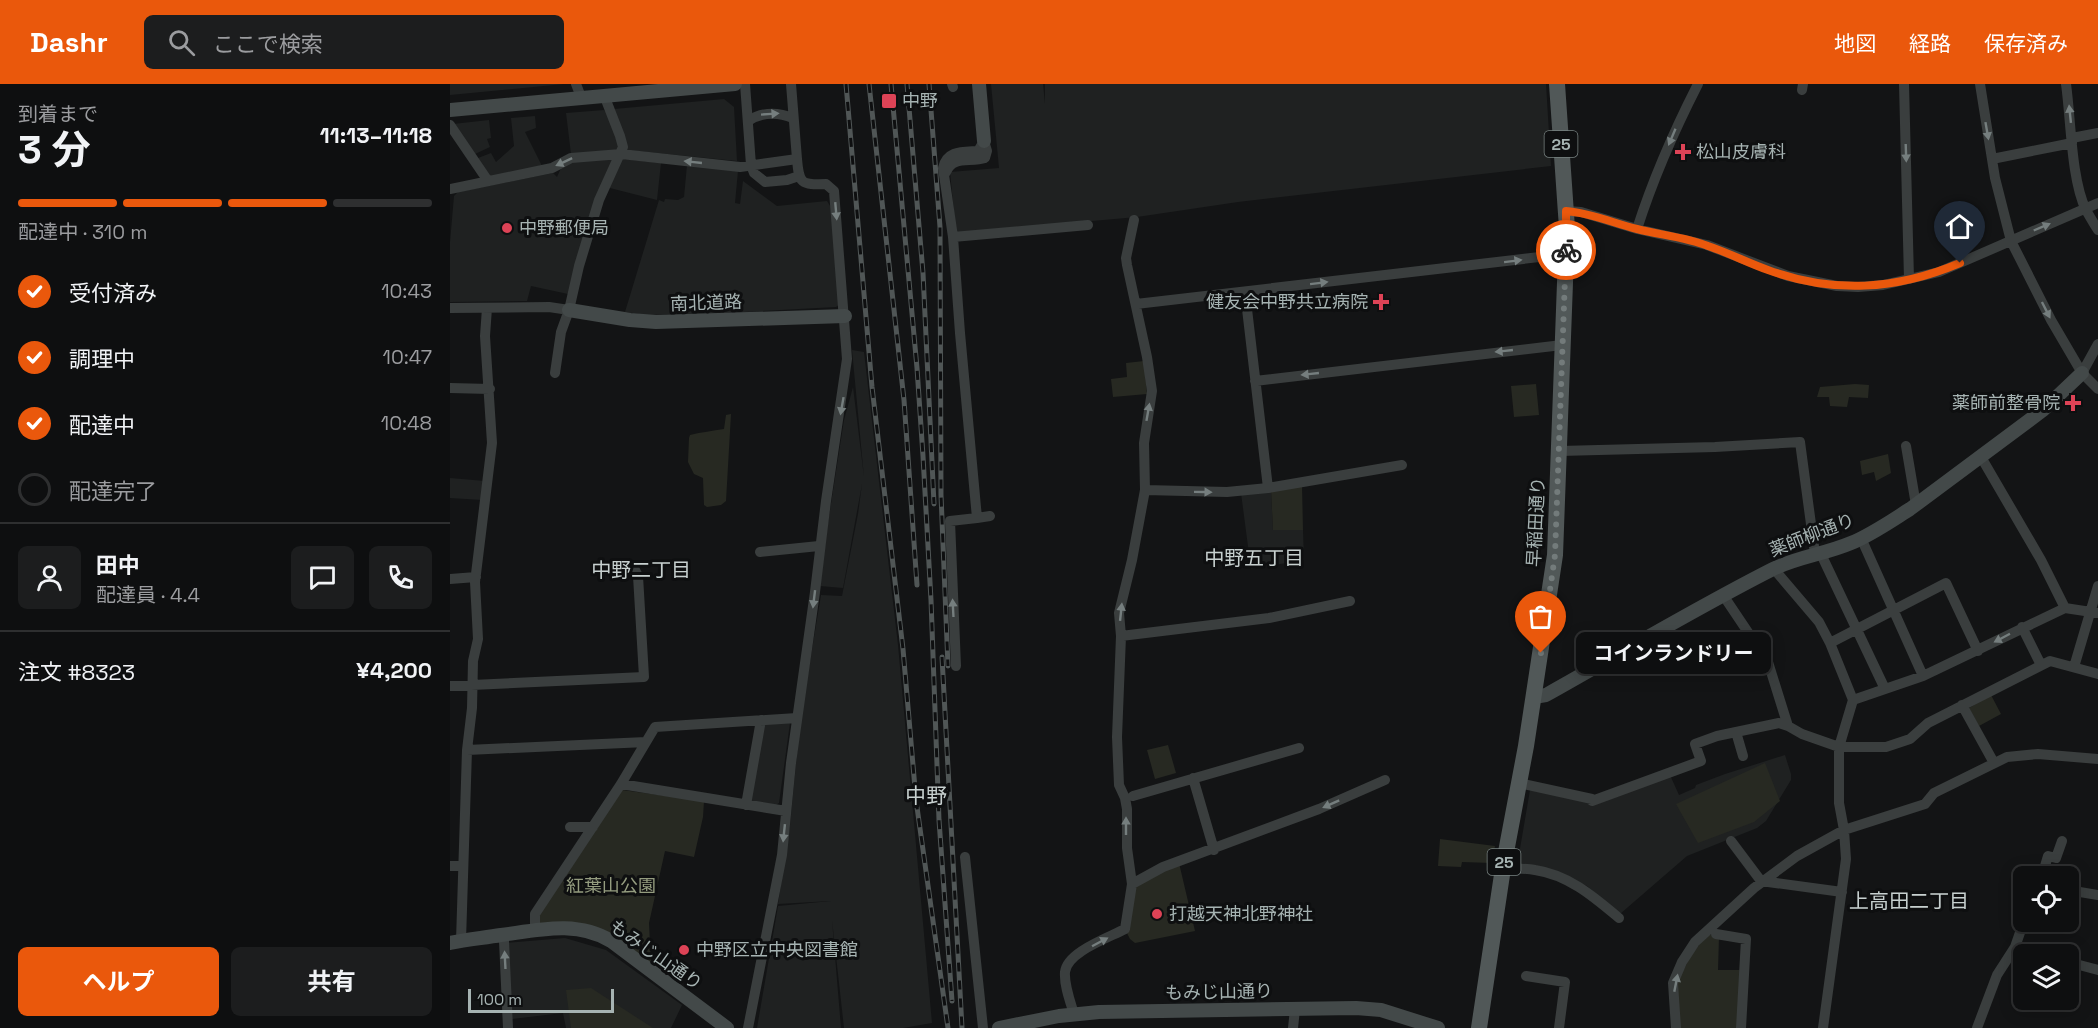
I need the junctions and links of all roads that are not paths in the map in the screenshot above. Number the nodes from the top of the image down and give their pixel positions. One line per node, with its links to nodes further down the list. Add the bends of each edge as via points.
1 (576, 84): 12 (street)
2 (735, 84): 11 (street)
3 (745, 84): 15 (street)
4 (791, 84): 14 (street)
5 (979, 84): 18 (street)
6 (1557, 84): 29 (main road, 早稲田通り / 25)
7 (1698, 84): 32 (street, one-way to 32, via 1676,127)
8 (1904, 84): 37 (street, one-way to 37)
9 (1980, 84): 22 (street, one-way to 22)
10 (2067, 84): 19 (street, one-way to 10)
11 (604, 95): 12 (street); 20 (street, via 620,136)
12 (582, 97): 13 (street)
13 (450, 110)
14 (793, 118): 15 (street, one-way to 14, via 757,115 782,113); 21 (street)
15 (748, 121): 23 (street)
16 (450, 125): 25 (street)
17 (2098, 133): 19 (street)
18 (984, 141): 34 (street, via 978,151 956,152 944,164)
19 (2072, 141): 22 (street); 28 (street)
20 (621, 154): 23 (street, one-way to 20); 25 (street, one-way to 25, via 571,158 552,168); 42 (street, via 603,188)
21 (798, 159): 23 (street); 24 (street)
22 (1992, 159): 35 (street)
23 (751, 165): 24 (street, via 765,182)
24 (799, 176): 43 (street, one-way to 43, via 803,183 826,184 834,191)
25 (488, 181): 26 (street)
26 (450, 189)
27 (2098, 203): 28 (street)
28 (2085, 209): 33 (street); 35 (street, one-way to 28)
29 (1566, 211): 32 (street); 36 (main road, 早稲田通り / 25)
30 (1134, 220): 39 (street, via 1126,258)
31 (1088, 225): 34 (street)
32 (1637, 229): 37 (street, via 1707,245 1770,265 1788,276 1838,286 1874,286)
33 (2098, 230)
34 (953, 237): 61 (street)
35 (2011, 241): 37 (street, via 1939,272); 48 (street, one-way to 48)
36 (1566, 250): 38 (street, one-way to 36, via 1557,255); 45 (main road, 早稲田通り / 25)
37 (1909, 279)
38 (1245, 292): 39 (street); 49 (street)
39 (1136, 304): 58 (street, one-way to 39, via 1144,443 1152,391)
40 (450, 308): 41 (street)
41 (488, 308): 42 (street); 52 (street, via 485,336)
42 (569, 310): 43 (street, 南北道路, via 656,322); 47 (street, via 561,332)
43 (845, 316): 63 (street, one-way to 63, via 845,384)
44 (2098, 344): 48 (street)
45 (1562, 345): 49 (street, one-way to 49); 54 (main road, 早稲田通り / 25)
46 (2098, 362): 48 (street)
47 (555, 373)
48 (2082, 373): 51 (street); 55 (street, 薬師柳通り, via 2048,406)
49 (1255, 381): 57 (street)
50 (450, 388): 52 (street)
51 (2098, 388)
52 (490, 389): 68 (street, via 492,443)
53 (1906, 446): 59 (street)
54 (1560, 451): 65 (street, via 1800,442); 89 (main road, 早稲田通り / 25, via 1553,574)
55 (1981, 457): 59 (street, 薬師柳通り); 73 (street)
56 (1402, 465): 57 (street)
57 (1268, 488): 58 (street, one-way to 57, via 1227,492)
58 (1145, 490): 78 (street, one-way to 58, via 1119,613)
59 (1916, 505): 62 (street, 薬師柳通り)
60 (990, 516): 61 (street)
61 (977, 518): 82 (street, one-way to 61, via 950,521)
62 (1861, 538): 65 (street, 薬師柳通り); 74 (street)
63 (819, 546): 64 (street); 92 (street, one-way to 92)
64 (760, 552)
65 (1817, 553): 67 (street, 薬師柳通り); 77 (street)
66 (633, 566): 86 (street, via 638,576 644,676)
67 (1774, 568): 71 (street, 薬師柳通り); 79 (street, via 1819,622)
68 (476, 577): 69 (street); 86 (street, via 478,639)
69 (450, 579)
70 (2098, 586): 75 (street)
71 (1723, 595): 89 (street, 薬師柳通り, via 1546,695); 94 (street, via 1768,662)
72 (1350, 602): 78 (street, via 1269,618)
73 (2065, 608): 75 (street); 76 (street)
74 (1894, 610): 77 (street); 80 (street, via 1946,583); 85 (street)
75 (2094, 612): 83 (street)
76 (2022, 627): 80 (street, one-way to 80); 81 (street)
77 (1857, 629): 79 (street); 88 (street)
78 (1121, 636): 122 (street, one-way to 78, via 1125,798 1119,785)
79 (1830, 643): 90 (street)
80 (1978, 651): 85 (street)
81 (2041, 665): 83 (street, via 2050,661); 91 (street)
82 (956, 666)
83 (2074, 667): 84 (street)
84 (2098, 674)
85 (1923, 676): 88 (street)
86 (471, 685): 87 (street); 99 (street)
87 (450, 686)
88 (1885, 689): 90 (street)
89 (1534, 697): 105 (main road, 早稲田通り / 25)
90 (1853, 700): 97 (street)
91 (1962, 705): 97 (street, via 1928,723 1910,739 1886,747); 102 (street)
92 (797, 718): 93 (street); 109 (street)
93 (761, 720): 96 (street, via 655,727); 108 (street)
94 (1788, 726): 95 (street, via 1779,723); 97 (street)
95 (1736, 732): 100 (street); 105 (street, via 1695,744 1701,761 1592,801)
96 (649, 737): 99 (street); 106 (street)
97 (1839, 747): 112 (street, via 1839,803)
98 (1299, 748): 103 (street)
99 (467, 750): 118 (street)
100 (1743, 756)
101 (2098, 758): 102 (street, via 2014,755)
102 (1994, 763): 112 (street, via 1934,793 1925,804)
103 (1193, 778): 107 (street); 115 (street)
104 (1385, 780): 115 (street, one-way to 115)
105 (1519, 783): 120 (main road, 早稲田通り / 25)
106 (621, 784): 108 (street); 111 (street)
107 (1133, 796)
108 (746, 805): 109 (street)
109 (786, 811): 140 (street, one-way to 140, via 782,855)
110 (570, 827): 111 (street)
111 (593, 827): 127 (street, via 535,914)
112 (1844, 830): 121 (street); 123 (street)
113 (1731, 841): 121 (street)
114 (2062, 841): 119 (street, via 2056,858 2048,856)
115 (1214, 850): 122 (street, via 1163,867)
116 (965, 856): 141 (street)
117 (450, 866): 118 (street)
118 (462, 866): 130 (street)
119 (2045, 866)
120 (1503, 868): 126 (street, via 1544,871 1574,883); 145 (main road, 早稲田通り / 25)
121 (1761, 881): 123 (street); 128 (street)
122 (1132, 884): 136 (street, one-way to 122, via 1067,964 1074,955 1125,929)
123 (1842, 892): 149 (street)
124 (2079, 892): 125 (street)
125 (2098, 895)
126 (1619, 918)
127 (535, 930): 129 (street, もみじ山通り); 139 (street, もみじ山通り, via 566,928 600,935)
128 (1711, 933): 147 (street, one-way to 128, via 1673,983 1695,942); 148 (street, via 1746,939)
129 (500, 935): 130 (street, もみじ山通り); 138 (street, one-way to 129, via 504,941)
130 (455, 942)
131 (2013, 948): 150 (street, via 1997,975)
132 (2079, 965): 133 (street)
133 (2098, 970)
134 (1526, 976): 146 (street, via 1565,982)
135 (1295, 1009): 136 (street, もみじ山通り); 143 (street); 144 (street, もみじ山通り, via 1381,1010)
136 (1074, 1014): 137 (street, もみじ山通り)
137 (1046, 1023): 142 (street, もみじ山通り)
138 (508, 1028)
139 (727, 1028)
140 (748, 1028)
141 (983, 1028)
142 (1002, 1028)
143 (1293, 1028)
144 (1438, 1028)
145 (1479, 1028)
146 (1559, 1028)
147 (1676, 1028)
148 (1741, 1028)
149 (1823, 1028)
150 (1977, 1028)

